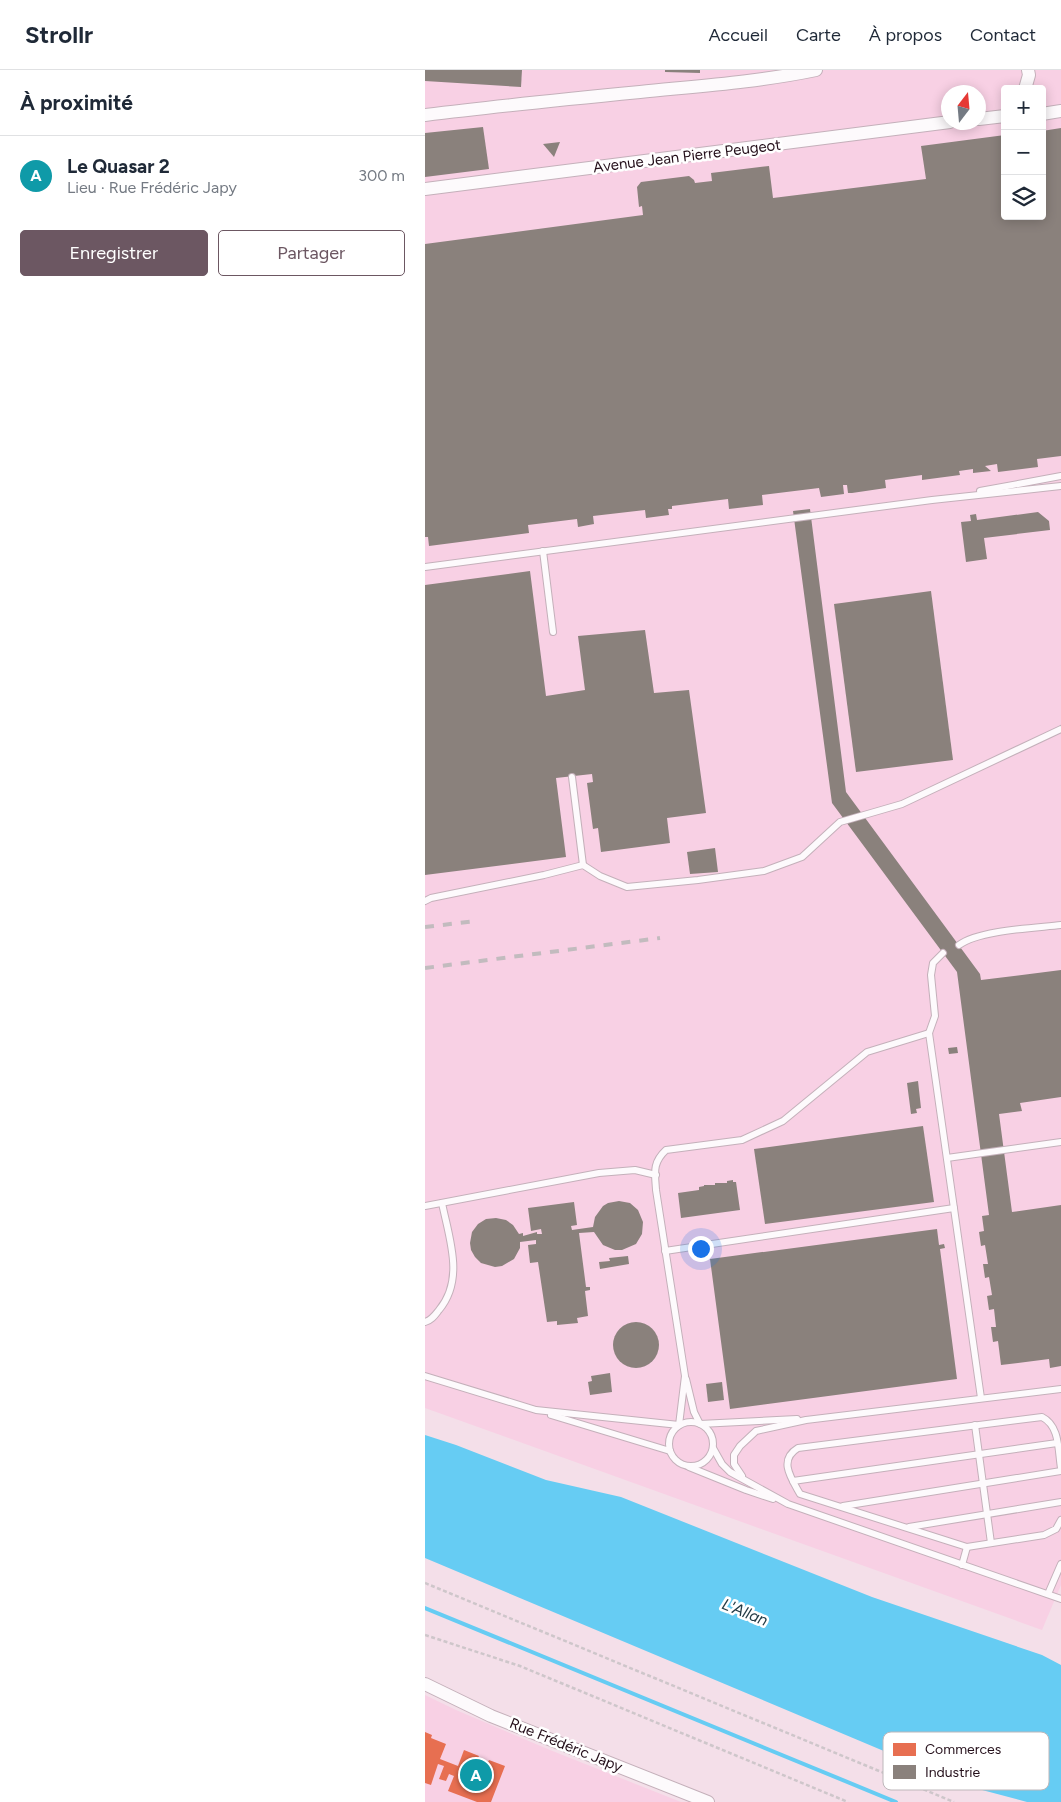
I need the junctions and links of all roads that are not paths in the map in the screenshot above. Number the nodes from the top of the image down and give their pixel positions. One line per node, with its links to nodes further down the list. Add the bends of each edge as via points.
1 (816, 70): 6 (street, via 717,85)
2 (1028, 70): 3 (street)
3 (1026, 85)
4 (1061, 111): 5 (street)
5 (1046, 113)
6 (425, 115)
7 (1001, 115): 8 (street)
8 (986, 118)
9 (941, 123): 10 (street, Avenue Jean Pierre Peugeot)
10 (425, 189)
11 (1061, 476): 13 (lane)
12 (1061, 486): 13 (lane)
13 (932, 500): 14 (lane)
14 (543, 551): 15 (lane); 16 (lane)
15 (425, 566)
16 (553, 632)
17 (1061, 729): 19 (lane, via 902,804 840,822 802,857 764,870 627,887)
18 (572, 777): 19 (lane)
19 (583, 865): 20 (lane)
20 (425, 901)
21 (1061, 925): 22 (lane, via 982,935)
22 (959, 945)
23 (943, 953): 24 (lane, via 933,963 935,1016)
24 (929, 1033): 26 (lane); 27 (lane, via 867,1052 783,1121 742,1140 666,1150 658,1158)
25 (1061, 1142): 26 (lane)
26 (947, 1158): 30 (lane)
27 (656, 1175): 28 (lane, via 635,1170 599,1173); 31 (lane)
28 (442, 1203): 29 (lane); 32 (lane, via 455,1265 446,1302 431,1320)
29 (425, 1206)
30 (954, 1208): 31 (lane); 36 (lane)
31 (665, 1251): 34 (lane)
32 (425, 1322)
33 (425, 1376): 37 (lane)
34 (685, 1376): 39 (lane); 40 (lane)
35 (1061, 1389): 36 (lane)
36 (981, 1398): 38 (lane)
37 (536, 1410): 40 (lane); 44 (lane)
38 (806, 1420): 39 (lane); 49 (lane, via 756,1431 740,1446 734,1464)
39 (700, 1424): 40 (lane); 43 (lane, via 710,1434)
40 (679, 1425): 44 (lane, via 670,1437)
41 (975, 1425): 42 (lane, via 1042,1417 1056,1432); 45 (lane); 48 (lane, via 798,1448 788,1458 788,1473)
42 (1057, 1443): 45 (lane); 47 (lane)
43 (713, 1448): 46 (lane, via 700,1464); 49 (lane, via 730,1472)
44 (670, 1451): 46 (lane)
45 (979, 1455): 48 (lane); 50 (lane)
46 (686, 1465): 53 (lane)
47 (1061, 1469): 50 (lane)
48 (793, 1481): 51 (lane)
49 (749, 1483): 53 (lane)
50 (983, 1483): 54 (lane); 56 (lane)
51 (800, 1494): 54 (lane); 55 (lane)
52 (1061, 1502): 56 (lane)
53 (788, 1504): 55 (lane)
54 (840, 1506): 58 (lane)
55 (795, 1507): 62 (lane)
56 (987, 1513): 58 (lane); 59 (lane)
57 (1061, 1520): 59 (lane, via 1056,1529 1045,1535)
58 (908, 1528): 60 (lane)
59 (991, 1543): 60 (lane)
60 (967, 1547): 62 (lane)
61 (1061, 1564): 63 (lane)
62 (962, 1565): 63 (lane)
63 (1048, 1594): 64 (lane)
64 (1061, 1599)
65 (425, 1684): 66 (street, Rue Frédéric Japy, via 491,1716)
66 (708, 1802)

